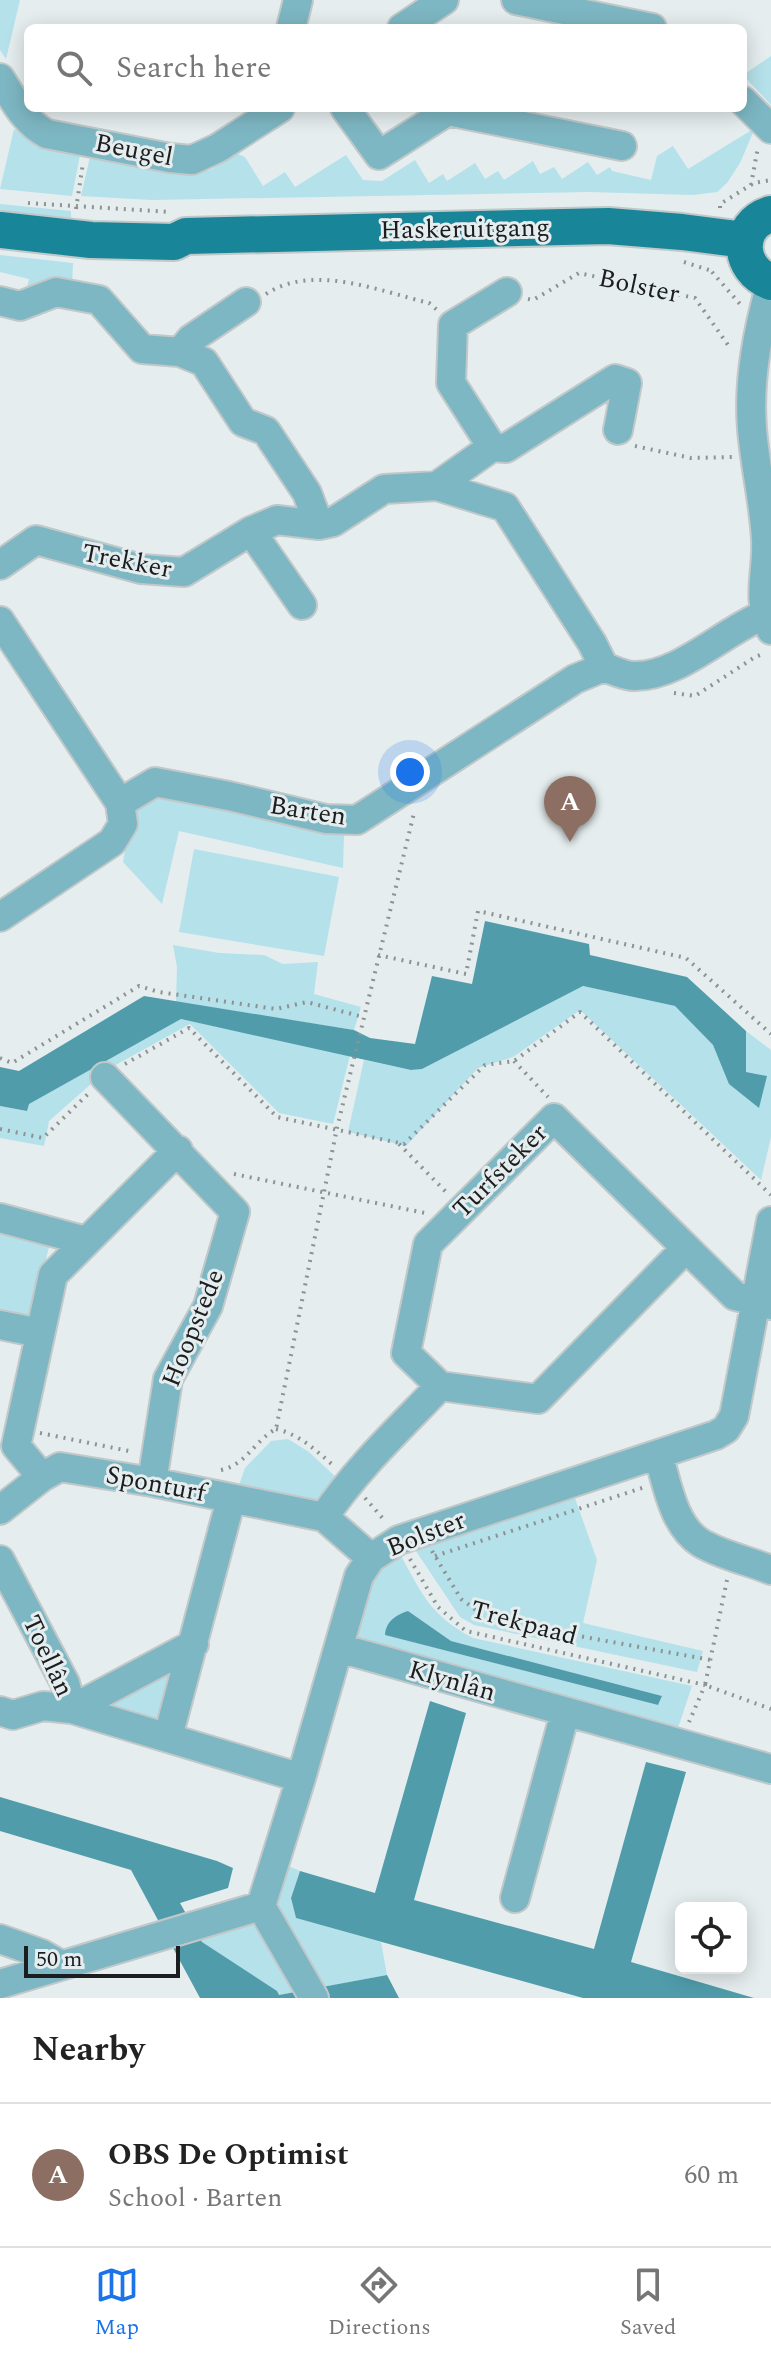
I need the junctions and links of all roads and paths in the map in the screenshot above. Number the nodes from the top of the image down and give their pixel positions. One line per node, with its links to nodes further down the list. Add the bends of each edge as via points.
1 (298, 0): 4 (street)
2 (444, 0): 5 (street)
3 (516, 0): 6 (street)
4 (292, 24)
5 (408, 24)
6 (633, 24)
7 (0, 78): 9 (street, Beugel, via 25,116 47,134 182,160 206,155)
8 (747, 107): 13 (street)
9 (274, 112)
10 (348, 112): 11 (street, via 379,155)
11 (446, 112)
12 (453, 112): 14 (street)
13 (766, 134): 17 (path)
14 (622, 146)
15 (86, 150): 18 (path)
16 (771, 180): 17 (path)
17 (751, 185): 19 (path, via 720,204)
18 (76, 211)
19 (719, 212)
20 (771, 214): 24 (main road, via 754,223)
21 (0, 217): 23 (main road, Haskeruitgang, via 175,230)
22 (0, 230): 23 (main road, Haskeruitgang, via 125,241 174,242)
23 (186, 236): 24 (main road, Haskeruitgang, via 608,226)
24 (745, 240): 27 (main road, via 751,269)
25 (704, 269): 26 (path)
26 (712, 271)
27 (771, 282): 32 (street)
28 (507, 292): 31 (street); 32 (path, Bolster, via 533,300 579,273 695,298 728,345)
29 (0, 301): 33 (street, via 20,306 56,292 99,300 142,349)
30 (246, 302): 31 (path, via 278,287 325,279 429,303); 33 (street)
31 (453, 325): 36 (street, via 451,383)
32 (756, 350): 35 (street, via 752,372)
33 (180, 352): 38 (street, via 204,362 243,422 266,431 307,493)
34 (618, 430): 35 (path, via 630,445 691,458); 36 (street, via 627,383 615,379 506,448)
35 (759, 438): 40 (street)
36 (492, 447): 37 (street)
37 (437, 486): 38 (street, via 384,489 333,522); 45 (street, via 505,507)
38 (319, 525): 39 (street, Trekker, via 277,520)
39 (251, 531): 41 (street, Trekker, via 184,572 141,569 36,540); 42 (street)
40 (768, 542): 44 (street, via 762,579)
41 (0, 565)
42 (302, 605)
43 (0, 621): 47 (street)
44 (768, 622): 45 (street, via 748,621 661,672 633,676)
45 (604, 667): 46 (street, Barten, via 575,679)
46 (422, 779): 47 (street, Barten, via 357,820 326,819 155,782); 49 (path)
47 (120, 803): 48 (street, via 123,824 112,842)
48 (0, 917)
49 (378, 955): 50 (path); 51 (path, via 466,974 478,911 686,958)
50 (362, 1019): 52 (path, via 307,1002 276,1009 139,986 12,1063); 56 (path)
51 (771, 1034)
52 (0, 1058)
53 (514, 1061): 55 (path, via 561,1111)
54 (105, 1077): 56 (path, via 189,1028 277,1117); 57 (path, via 43,1138); 59 (street, Hoopstede)
55 (554, 1118): 62 (street, Turfsteker); 66 (street, Turfsteker)
56 (337, 1128): 60 (path)
57 (0, 1129)
58 (398, 1142): 62 (path)
59 (185, 1158): 60 (path); 65 (street); 74 (street, Hoopstede, via 235,1212 208,1306 168,1379)
60 (325, 1192): 61 (path); 75 (path, Trekpaad, via 276,1429 307,1442)
61 (401, 1207)
62 (462, 1209): 70 (street, Turfsteker, via 428,1244 406,1353)
63 (0, 1218): 65 (street)
64 (771, 1221): 67 (street, Bolster)
65 (86, 1241): 69 (street, via 53,1275)
66 (686, 1248): 67 (street, Turfsteker, via 735,1296); 70 (street, via 538,1399)
67 (764, 1303): 72 (street, Bolster, via 726,1429)
68 (0, 1325): 69 (street)
69 (40, 1333): 71 (street)
70 (440, 1386): 75 (street)
71 (8, 1445): 73 (street)
72 (662, 1467): 79 (street, Bolster); 79 (path); 80 (street, via 688,1533)
73 (42, 1477): 74 (street, Sponturf, via 60,1467); 77 (street, Sponturf)
74 (152, 1482): 76 (street, Sponturf)
75 (351, 1482): 78 (street); 79 (path, Trekpaad)
76 (231, 1499): 78 (street, Sponturf); 84 (street)
77 (0, 1510)
78 (324, 1517): 81 (street)
79 (418, 1543): 81 (street, Bolster); 86 (path, via 461,1599 476,1610); 87 (path, Trekpaad, via 438,1607 466,1631)
80 (732, 1554): 83 (street); 86 (path)
81 (371, 1558): 85 (street, Bolster, via 359,1576)
82 (0, 1560): 88 (street, Toellân, via 65,1683)
83 (771, 1570)
84 (194, 1644): 88 (street, Toellân); 92 (street)
85 (339, 1648): 91 (street, Klynlân); 95 (street, Bolster)
86 (711, 1660): 87 (path)
87 (705, 1685): 89 (path, Trekpaad); 93 (path)
88 (72, 1709): 90 (street, Toellân, via 43,1706 13,1715); 92 (street, Toellân)
89 (771, 1709)
90 (0, 1711)
91 (565, 1713): 93 (street, Klynlân); 96 (street)
92 (168, 1737): 95 (street, Toellân)
93 (679, 1745): 94 (street, Klynlân)
94 (771, 1769)
95 (301, 1778): 97 (street, Bolster)
96 (515, 1898)
97 (261, 1906): 99 (street); 101 (street)
98 (0, 1939): 99 (street)
99 (61, 1965): 100 (street)
100 (0, 1984)
101 (310, 1991)

